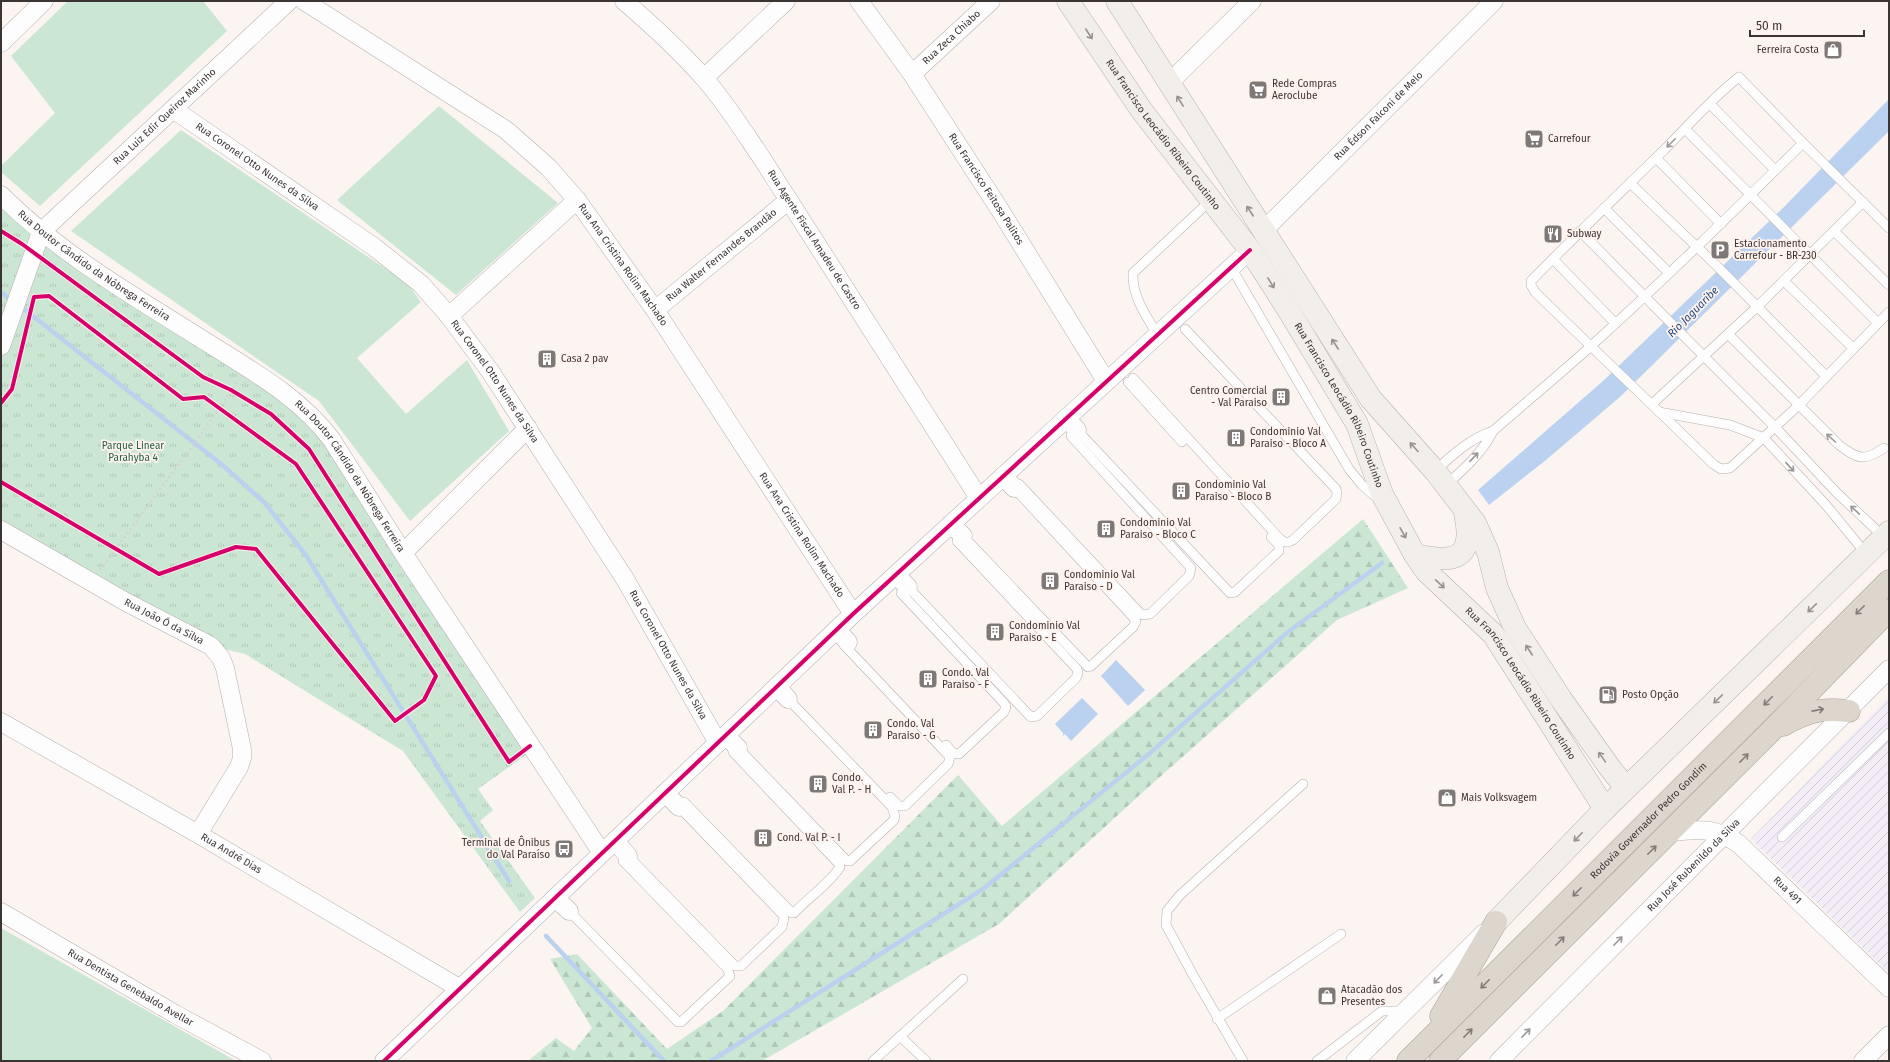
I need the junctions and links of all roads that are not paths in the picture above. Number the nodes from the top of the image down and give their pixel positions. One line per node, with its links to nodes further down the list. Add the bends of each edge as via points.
1 (44, 1): 12 (street)
2 (289, 1): 17 (street, Rua Luiz Edir Queiroz Marinho)
3 (304, 1): 26 (street, Rua Ana Cristina Rolim Machado, via 506,130 548,167)
4 (624, 1): 14 (street, Rua Agente Fiscal Amadeu de Castro)
5 (786, 1): 14 (street)
6 (859, 1): 13 (street, Rua Francisco Feitosa Palitos)
7 (991, 1): 13 (street, Rua Zeca Chiabo)
8 (1068, 1): 25 (main road, Rua Francisco Leocádio Ribeiro Coutinho, one-way to 25, via 1142,111)
9 (1117, 1): 15 (main road)
10 (1252, 1): 15 (street)
11 (1494, 1): 32 (street, Rua Édson Falconi de Melo)
12 (1, 43)
13 (912, 74): 58 (street, Rua Francisco Feitosa Palitos, via 1000,210)
14 (704, 78): 27 (street, Rua Agente Fiscal Amadeu de Castro, via 763,160)
15 (1169, 83): 32 (main road, one-way to 15)
16 (1710, 104): 18 (lane); 19 (lane, via 1739,77); 21 (lane)
17 (173, 109): 34 (street, Rua Luiz Edir Queiroz Marinho); 48 (street, Rua Coronel Otto Nunes da Silva, via 374,247 421,284)
18 (1685, 129): 20 (lane, one-way to 20); 24 (lane)
19 (1803, 143): 21 (lane); 28 (lane)
20 (1656, 158): 22 (lane); 30 (lane)
21 (1775, 170): 24 (lane)
22 (1630, 183): 29 (lane); 36 (lane)
23 (1, 195): 34 (street, Rua Doutor Cândido da Nóbrega Ferreira)
24 (1751, 195): 30 (lane); 38 (lane)
25 (1212, 199): 37 (main road, Rua Francisco Leocádio Ribeiro Coutinho); 52 (lane, via 1133,273 1132,284 1138,301)
26 (578, 200): 46 (street, Rua Ana Cristina Rolim Machado); 48 (street)
27 (788, 200): 46 (street, Rua Walter Fernandes Brandão); 71 (street, Rua Agente Fiscal Amadeu de Castro)
28 (1863, 202): 31 (lane); 33 (lane)
29 (1604, 208): 35 (lane); 41 (lane)
30 (1721, 224): 36 (lane)
31 (1889, 228)
32 (1263, 231): 69 (main road, one-way to 32, via 1371,399)
33 (1834, 231): 38 (lane); 43 (lane)
34 (41, 232): 54 (street); 77 (street, Rua Doutor Cândido da Nóbrega Ferreira, via 117,285 247,368 286,395 319,424 332,440)
35 (1580, 232): 39 (lane); 44 (lane)
36 (1696, 247): 41 (lane); 45 (lane)
37 (1250, 250): 40 (street); 72 (main road, Rua Francisco Leocádio Ribeiro Coutinho, one-way to 72, via 1347,405 1362,436)
38 (1809, 255): 42 (lane); 50 (lane)
39 (1553, 259): 49 (lane); 55 (lane, via 1531,281 1531,285 1534,292)
40 (1231, 267): 51 (street); 72 (lane, via 1349,469 1362,485)
41 (1669, 273): 44 (lane)
42 (1784, 281): 45 (lane); 56 (lane)
43 (1889, 285)
44 (1644, 297): 49 (lane); 57 (lane)
45 (1757, 307): 53 (lane); 59 (lane)
46 (655, 310): 83 (street, Rua Ana Cristina Rolim Machado)
47 (1889, 312): 50 (lane)
48 (450, 316): 65 (street, Rua Coronel Otto Nunes da Silva)
49 (1616, 323): 55 (lane)
50 (1878, 323): 56 (lane)
51 (1180, 324): 52 (street); 58 (lane, via 1336,489 1336,500 1293,540 1288,543 1280,539)
52 (1157, 334): 58 (street)
53 (1728, 334): 57 (lane); 61 (lane)
54 (1, 346)
55 (1590, 346): 60 (lane); 66 (lane)
56 (1853, 348): 59 (lane)
57 (1704, 357): 60 (lane); 64 (lane)
58 (1121, 376): 63 (street); 63 (lane, via 1279,545 1279,551 1235,592 1230,593)
59 (1826, 376): 61 (lane)
60 (1652, 404): 62 (lane)
61 (1799, 405): 64 (lane); 68 (lane, one-way to 61, via 1873,456 1854,456 1826,434)
62 (1659, 412): 67 (lane, via 1730,425); 67 (lane, via 1721,469 1730,468)
63 (1068, 427): 70 (street); 70 (lane, via 1191,568 1188,576 1150,614 1140,613)
64 (1775, 427): 67 (lane); 76 (lane, one-way to 64, via 1837,493)
65 (528, 428): 77 (street); 91 (street, Rua Coronel Otto Nunes da Silva)
66 (1492, 431): 69 (lane, one-way to 66, via 1482,449); 69 (lane, via 1462,448)
67 (1764, 438): 79 (lane, one-way to 79, via 1826,505)
68 (1884, 448)
69 (1440, 478): 73 (main road)
70 (1011, 480): 71 (street); 75 (lane, via 1136,621 1133,627 1091,666 1088,667)
71 (979, 498): 75 (street)
72 (1389, 509): 78 (main road, Rua Francisco Leocádio Ribeiro Coutinho, one-way to 78)
73 (1465, 510): 78 (main road, via 1467,540 1464,549 1458,555 1435,559); 93 (main road, one-way to 73, via 1561,698 1515,628 1497,588 1483,539)
74 (1, 530): 98 (street, Rua João Ó da Silva, via 126,602 211,646 220,658 225,668 242,758)
75 (954, 532): 81 (street); 81 (lane, via 1077,669 1076,678 1037,716 1028,714)
76 (1886, 534): 79 (main road)
77 (402, 553): 101 (street, Rua Doutor Cândido da Nóbrega Ferreira)
78 (1415, 555): 96 (main road, Rua Francisco Leocádio Ribeiro Coutinho, one-way to 96, via 1426,571 1496,638)
79 (1867, 555): 93 (main road, one-way to 93)
80 (1889, 581): 115 (highway, Rodovia Governador Pedro Gondim, one-way to 115)
81 (898, 584): 83 (street); 84 (lane, via 1004,703 1004,712 959,754 953,753)
82 (1889, 610): 89 (highway)
83 (853, 614): 84 (street)
84 (841, 638): 86 (street); 86 (lane, via 950,758 948,764 905,806 899,806)
85 (1889, 669): 87 (street, Rua José Rubenildo da Silva)
86 (785, 691): 91 (street); 91 (lane, via 892,807 894,820 850,861 847,861)
87 (1849, 711): 89 (highway, one-way to 87, via 1814,711); 99 (street, Rua José Rubenildo da Silva)
88 (1, 722): 98 (street, Rua André Dias)
89 (1770, 732): 97 (highway, one-way to 89)
90 (1889, 733): 100 (lane)
91 (727, 744): 94 (street); 95 (lane, via 839,864 838,870 792,913)
92 (1303, 784): 112 (lane, via 1180,895 1167,911 1166,925)
93 (1626, 788): 96 (main road)
94 (668, 791): 95 (street); 101 (street)
95 (681, 804): 102 (lane, via 783,915 782,927 741,966 734,966)
96 (1605, 809): 106 (main road, one-way to 106)
97 (1669, 832): 99 (street, Rua 491, via 1698,830); 124 (highway, one-way to 97)
98 (198, 834): 109 (street, Rua André Dias)
99 (1724, 834): 110 (street, Rua 491, via 1739,844); 125 (street, Rua José Rubenildo da Silva, one-way to 99)
100 (1782, 837)
101 (609, 847): 102 (street, Rua Doutor Cândido da Nóbrega Ferreira); 103 (street)
102 (626, 858): 104 (lane, via 727,968 730,976 681,1022 678,1022)
103 (555, 898): 104 (street); 109 (street)
104 (569, 911)
105 (1, 912): 116 (street, Rua Dentista Genebaldo Avellar, via 175,1014)
106 (1496, 922): 111 (street, one-way to 111); 115 (highway)
107 (1341, 934): 112 (lane)
108 (963, 979): 114 (lane)
109 (460, 988): 117 (street)
110 (1889, 988)
111 (1405, 1012): 121 (lane, via 1382,1011); 122 (street)
112 (1217, 1018): 120 (lane)
113 (1889, 1035): 126 (street)
114 (900, 1036): 118 (lane); 119 (lane)
115 (1426, 1043): 123 (highway, Rodovia Governador Pedro Gondim)
116 (262, 1061)
117 (384, 1061)
118 (873, 1061)
119 (926, 1061)
120 (1243, 1061)
121 (1317, 1061)
122 (1355, 1061)
123 (1408, 1061)
124 (1440, 1061)
125 (1499, 1061)
126 (1863, 1061)

